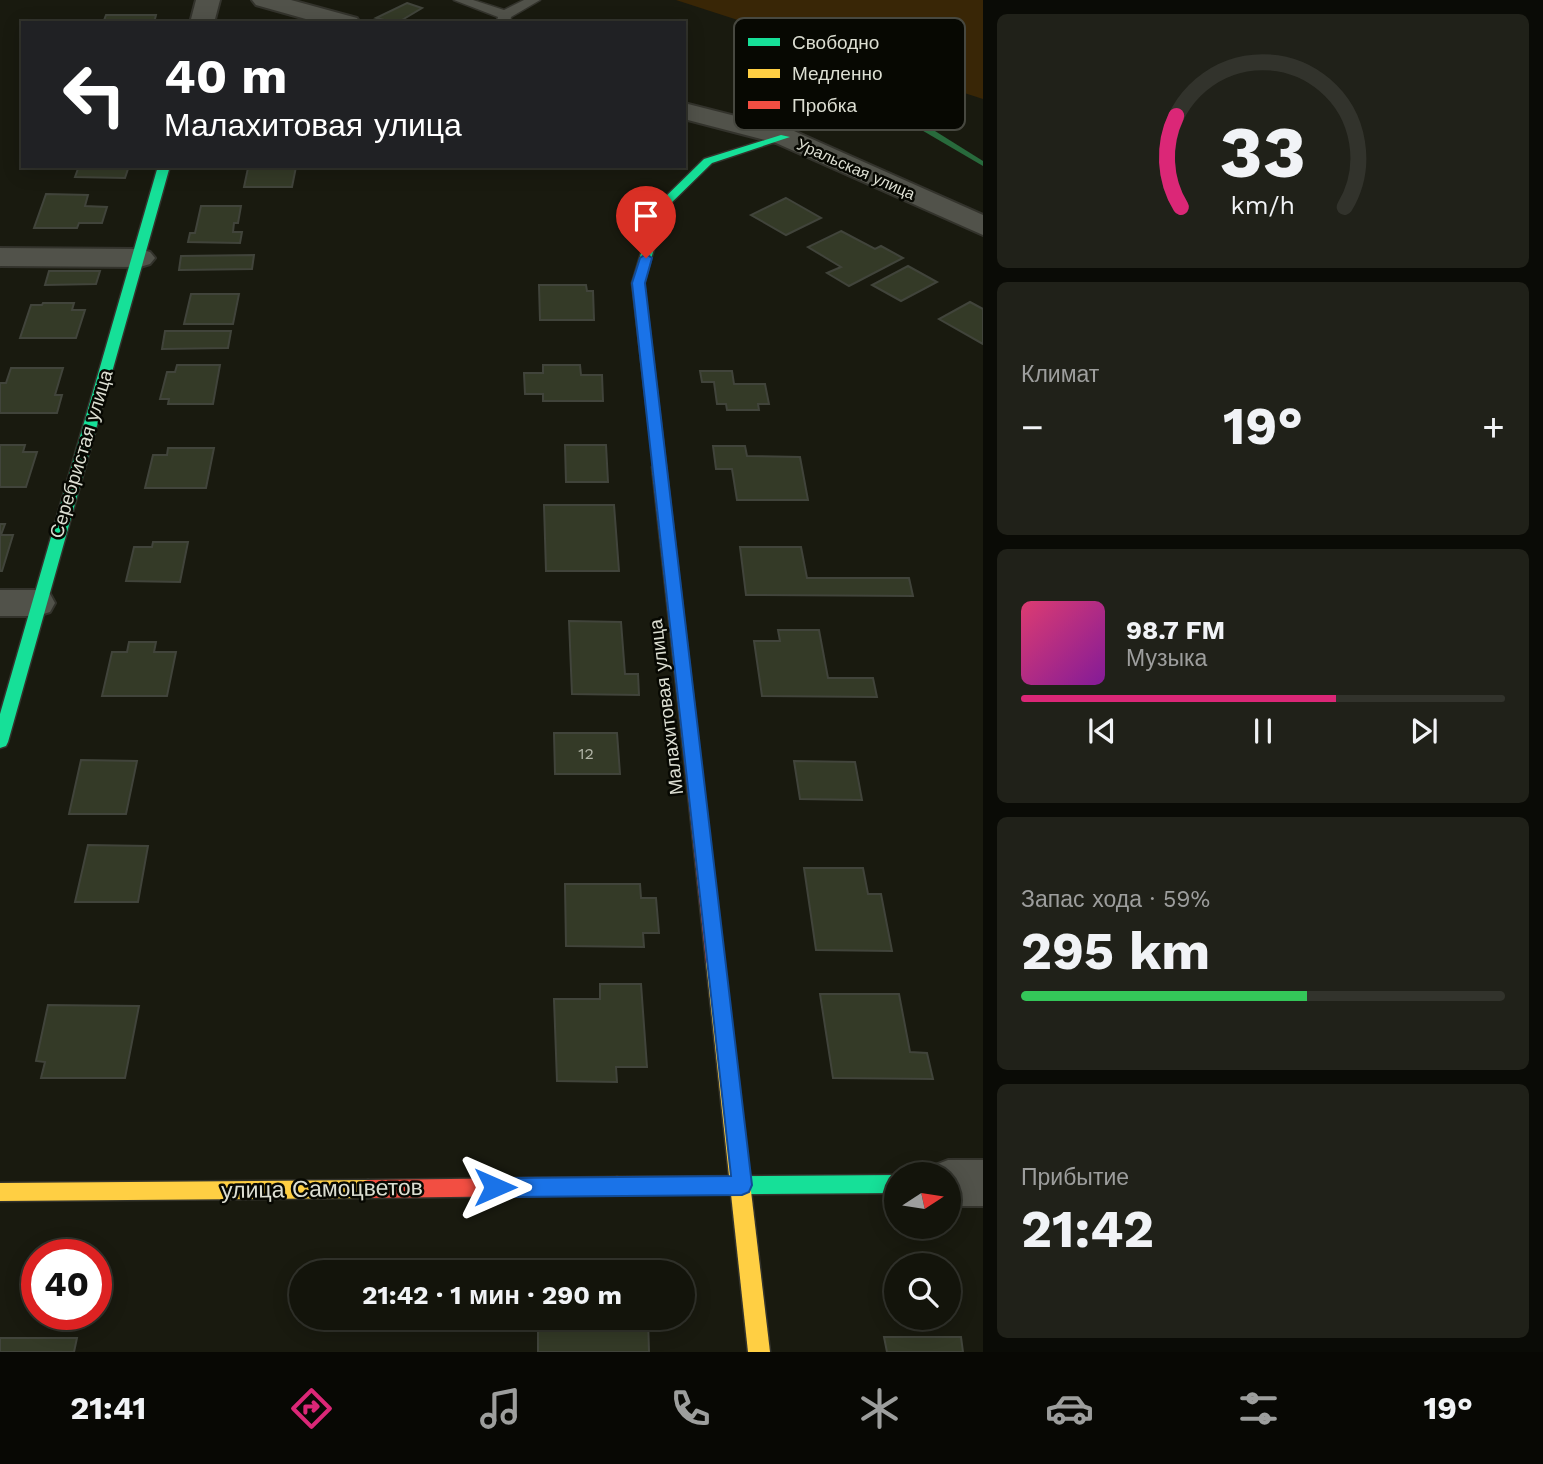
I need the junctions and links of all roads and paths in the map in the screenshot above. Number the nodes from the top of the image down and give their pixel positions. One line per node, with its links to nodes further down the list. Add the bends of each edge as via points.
1 (208, 0): 6 (street)
2 (264, 0): 7 (street)
3 (460, 0): 5 (lane)
4 (534, 0): 5 (lane)
5 (504, 19)
6 (203, 21)
7 (341, 21)
8 (686, 112): 9 (street, Уральская улица)
9 (734, 124)
10 (758, 130): 11 (street, Уральская улица)
11 (785, 137): 13 (street, Уральская улица); 22 (street, Малахитовая улица, via 708,160 661,207 638,283)
12 (163, 168): 15 (street, Серебристая улица)
13 (983, 226)
14 (0, 257): 15 (street)
15 (140, 258): 17 (street, Серебристая улица)
16 (0, 603): 17 (street)
17 (37, 603): 18 (street, Серебристая улица)
18 (0, 742)
19 (961, 1183): 20 (street)
20 (983, 1183)
21 (884, 1184): 22 (street, улица Самоцветов)
22 (742, 1185): 23 (street, улица Самоцветов); 24 (street, Малахитовая улица)
23 (0, 1192)
24 (759, 1352)

